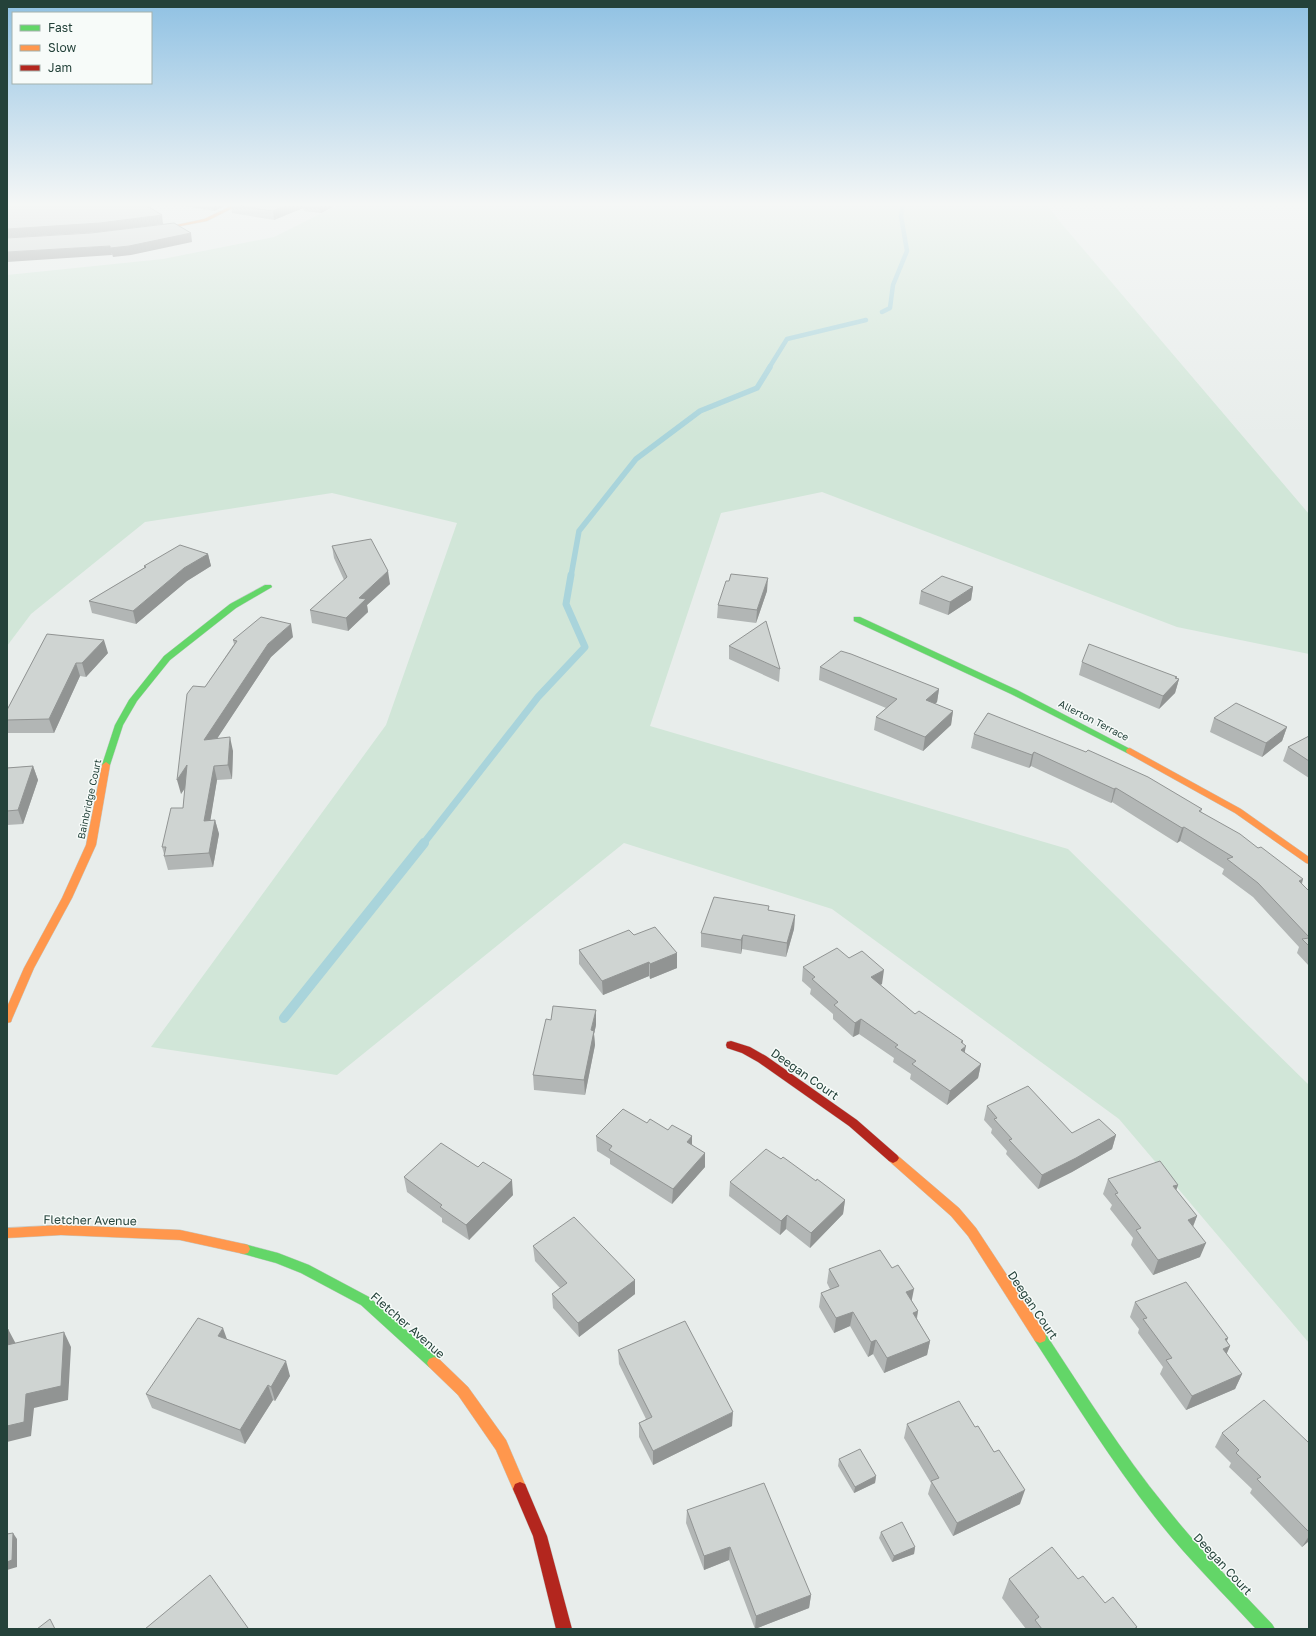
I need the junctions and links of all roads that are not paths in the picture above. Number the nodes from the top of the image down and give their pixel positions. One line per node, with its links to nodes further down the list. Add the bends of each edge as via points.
1 (268, 587): 4 (street, Bainbridge Court, via 233,606 167,658 134,700 119,725 105,768 91,845 67,898 29,968)
2 (857, 619): 3 (street, Allerton Terrace, via 1112,741 1238,811)
3 (1309, 861)
4 (7, 1019)
5 (731, 1045): 8 (street, Deegan Court, via 762,1059 853,1123 955,1212 972,1232 1121,1459 1160,1512)
6 (7, 1233): 7 (street, Fletcher Avenue, via 61,1230 180,1235 278,1258 365,1301 463,1391 501,1445 540,1536)
7 (564, 1629)
8 (1267, 1629)

